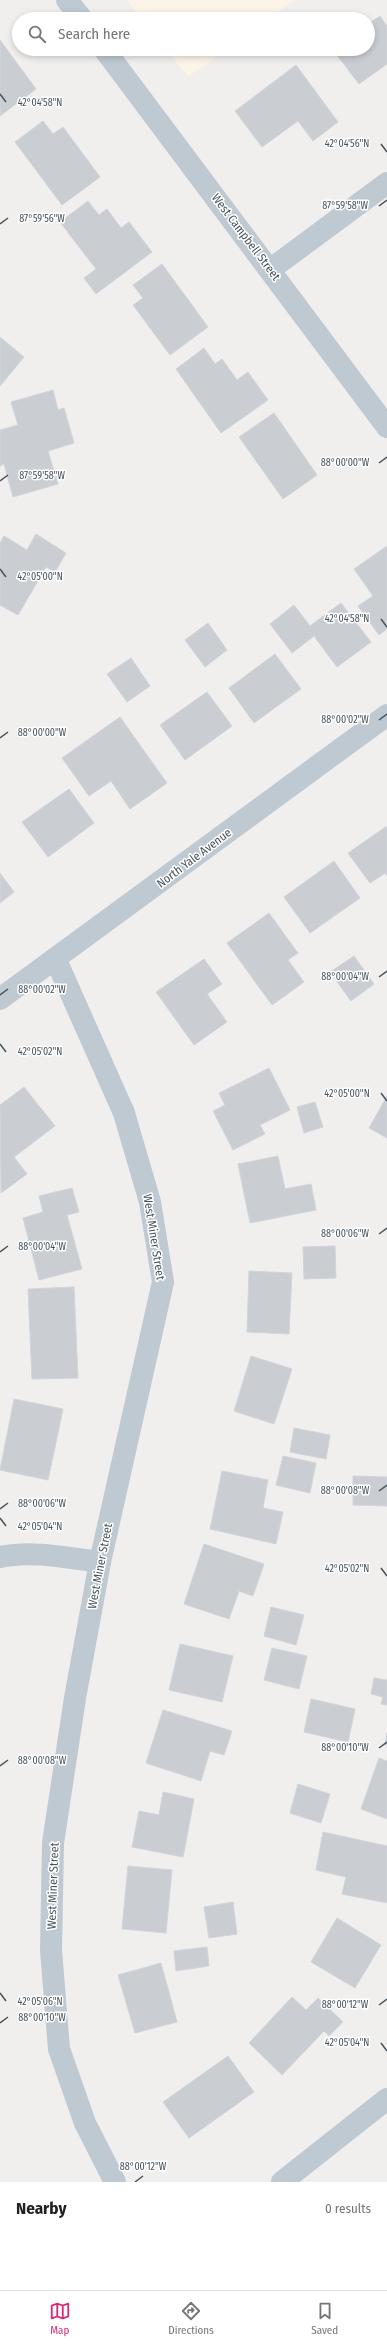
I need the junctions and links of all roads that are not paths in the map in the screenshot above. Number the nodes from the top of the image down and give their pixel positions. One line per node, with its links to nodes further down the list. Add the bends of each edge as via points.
1 (67, 0): 2 (street)
2 (76, 12)
3 (109, 56): 5 (street, West Campbell Street)
4 (387, 183): 5 (street)
5 (271, 269): 6 (street, West Campbell Street)
6 (387, 427)
7 (387, 715): 8 (street, North Yale Avenue)
8 (56, 960): 9 (street, North Yale Avenue); 11 (street, West Miner Street, via 124,1113 150,1202 163,1282)
9 (0, 999)
10 (0, 1557): 11 (street, via 47,1556)
11 (100, 1562): 13 (street, West Miner Street, via 75,1698 53,1843 51,1950 59,2049 85,2122)
12 (387, 2099): 14 (street)
13 (115, 2182)
14 (282, 2182)

